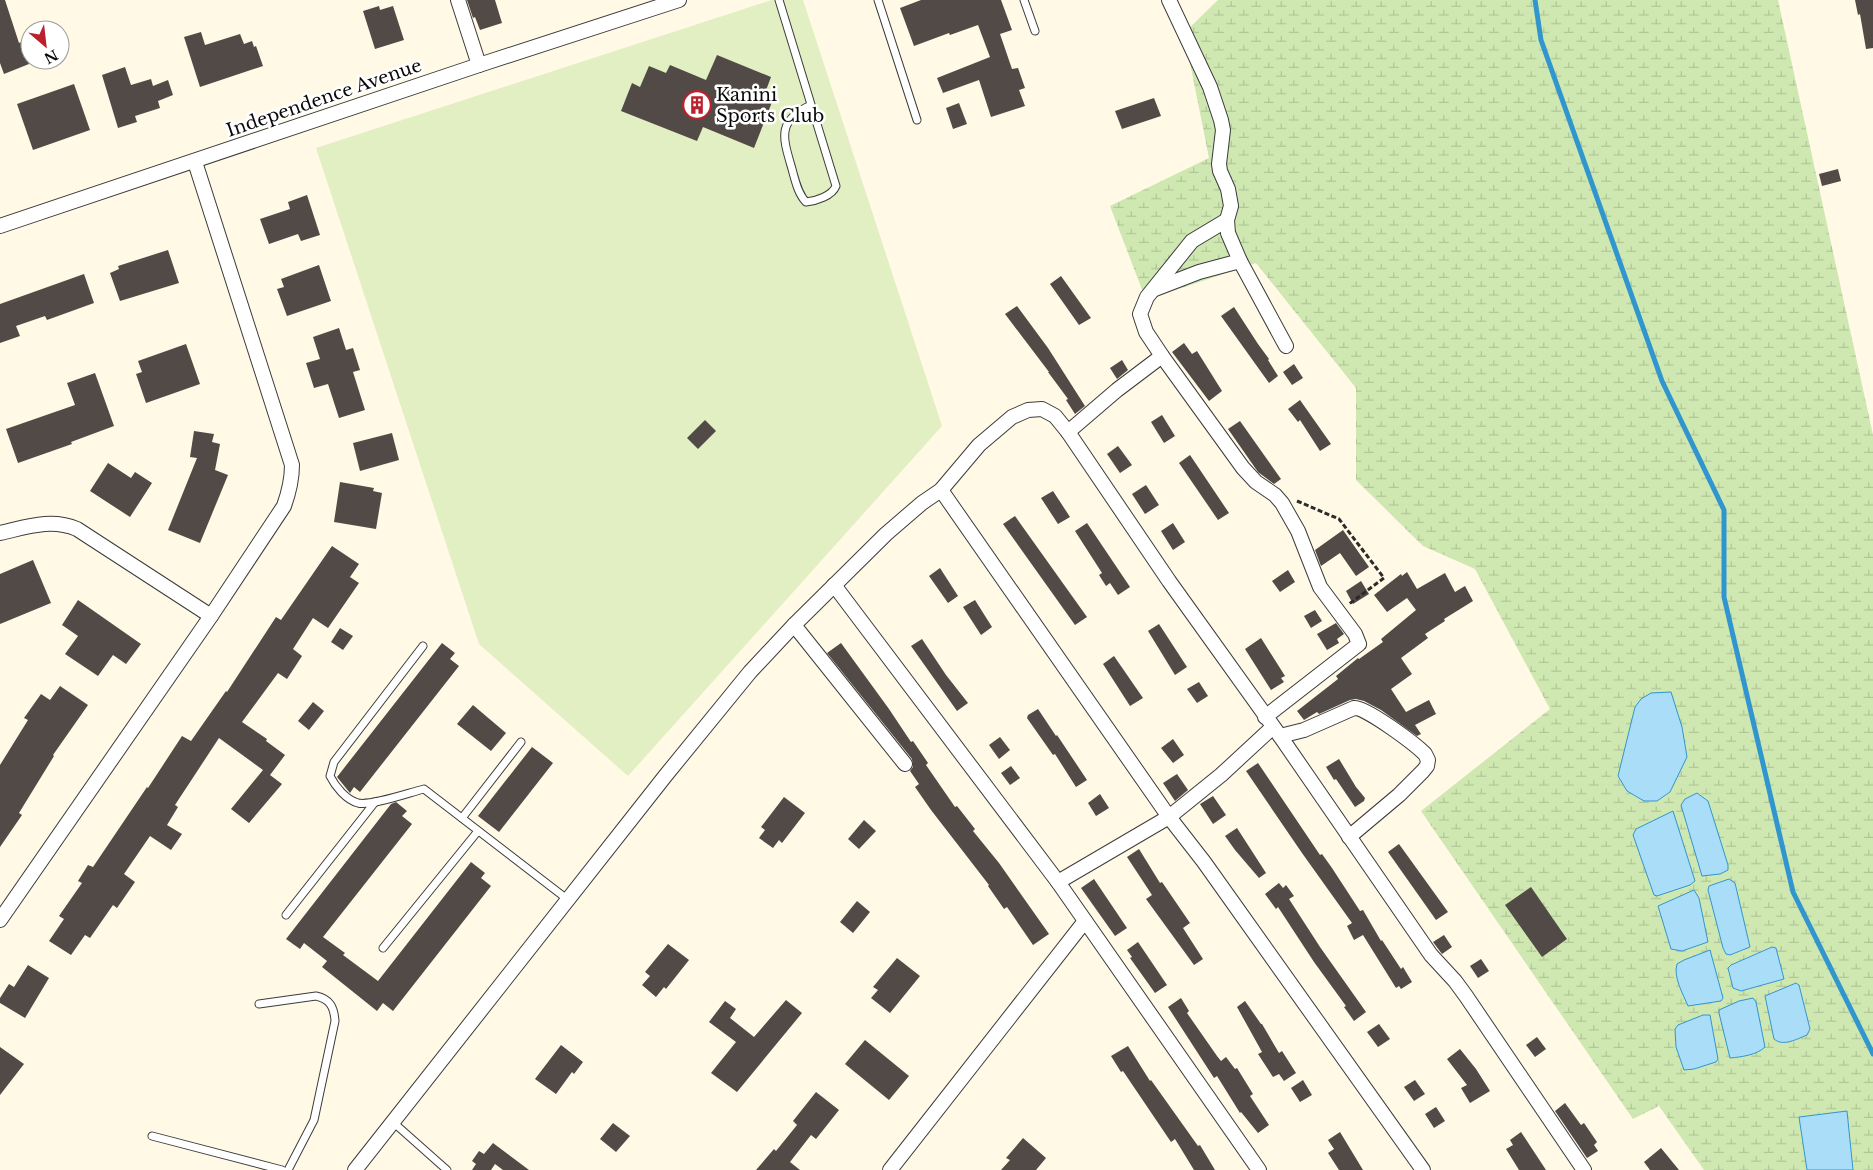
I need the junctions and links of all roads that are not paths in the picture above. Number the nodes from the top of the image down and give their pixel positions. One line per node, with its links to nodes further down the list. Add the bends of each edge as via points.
1 (458, 0): 9 (street)
2 (679, 0): 7 (street, Independence Avenue)
3 (779, 0): 10 (lane)
4 (878, 0): 11 (lane)
5 (1024, 0): 8 (lane)
6 (1170, 0): 13 (street, via 1218,108 1223,130 1220,171 1231,206)
7 (659, 3): 9 (street, Independence Avenue)
8 (1035, 31)
9 (479, 65): 12 (street, Independence Avenue)
10 (811, 105): 10 (lane, via 836,186 830,194 806,202 796,183 783,134 792,116)
11 (917, 120)
12 (195, 162): 14 (street, Independence Avenue); 23 (street, via 292,465 291,486 284,506)
13 (1227, 220): 15 (street, via 1228,233); 16 (street, via 1192,241)
14 (0, 226)
15 (1240, 261): 16 (street, via 1199,272); 17 (street)
16 (1152, 291): 18 (street, via 1140,314 1146,332)
17 (1286, 346)
18 (1162, 356): 19 (street); 26 (street, via 1250,476 1282,503 1298,531 1320,587 1355,634 1358,644)
19 (1068, 432): 20 (street, via 1055,416 1042,410 1028,410 1012,417 979,445); 26 (street, via 1168,581)
20 (941, 490): 22 (street, via 886,534); 30 (street)
21 (0, 533): 23 (street, via 44,523 66,524)
22 (834, 585): 24 (street); 34 (street)
23 (211, 616): 37 (street)
24 (794, 625): 28 (street); 35 (street, via 750,672)
25 (423, 646): 29 (lane, via 334,762 330,776 344,794 357,803)
26 (1273, 727): 30 (street); 33 (street); 33 (street, via 1304,730 1359,708 1425,754 1428,760 1423,771)
27 (521, 742): 31 (lane)
28 (905, 764)
29 (375, 802): 31 (lane, via 424,789); 36 (lane)
30 (1169, 817): 34 (street); 49 (street)
31 (462, 818): 32 (lane)
32 (478, 830): 35 (lane); 39 (lane)
33 (1349, 837): 50 (street, via 1431,955 1466,996)
34 (1058, 882): 38 (street)
35 (567, 899): 41 (street)
36 (286, 915)
37 (0, 920)
38 (1085, 921): 47 (street); 48 (street)
39 (383, 948)
40 (259, 1004): 44 (lane, via 316,996 330,1001 334,1010 335,1020 314,1120)
41 (394, 1122): 45 (street); 46 (lane)
42 (152, 1136): 43 (lane)
43 (282, 1170)
44 (288, 1170)
45 (356, 1170)
46 (447, 1170)
47 (890, 1170)
48 (1259, 1170)
49 (1423, 1170)
50 (1584, 1170)

